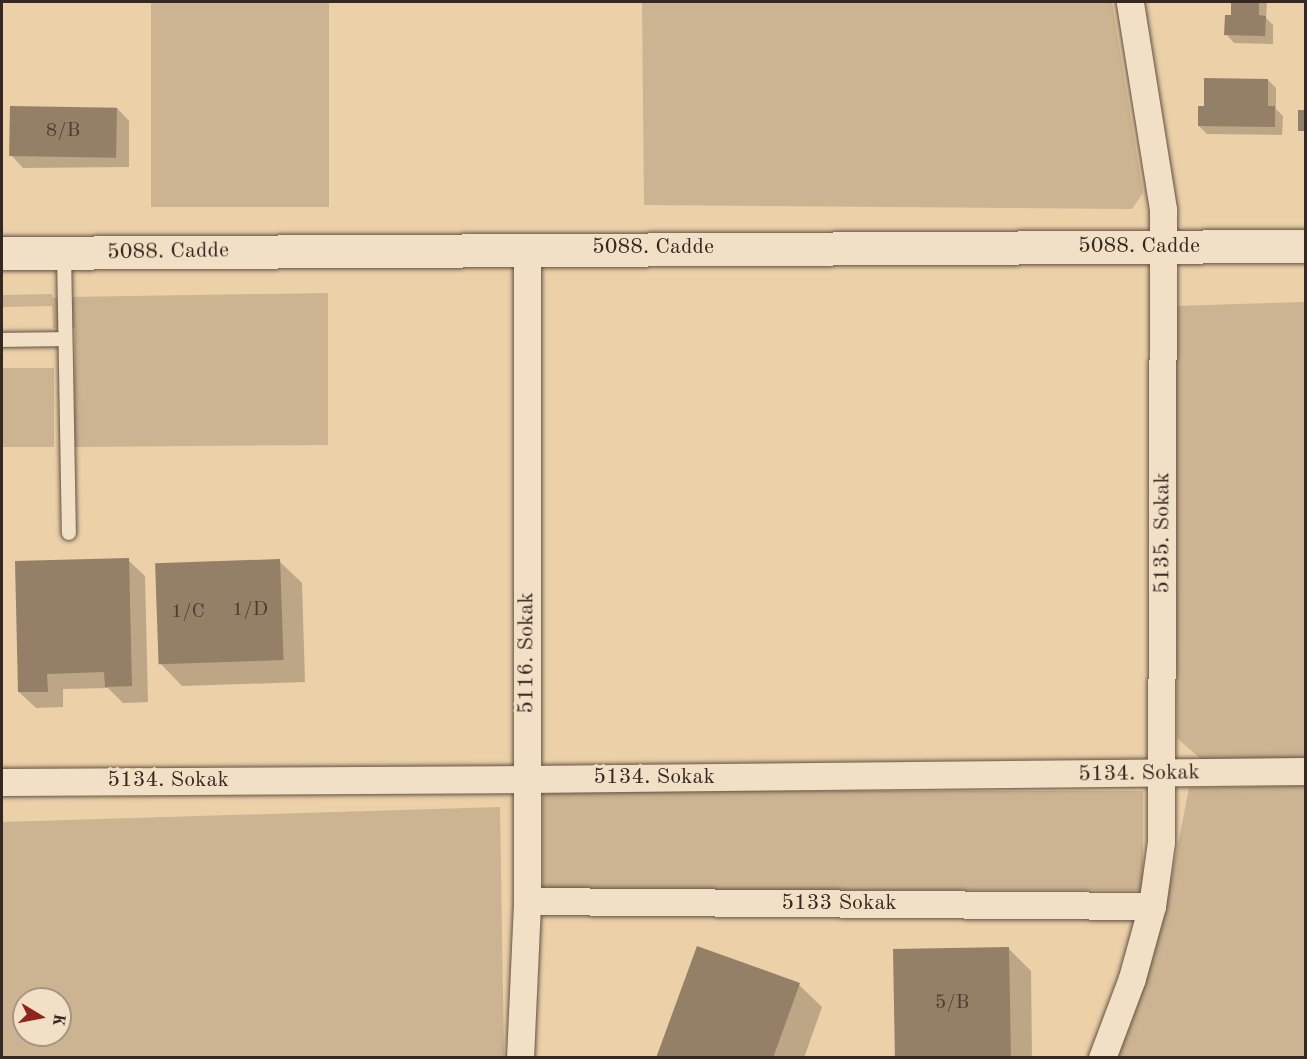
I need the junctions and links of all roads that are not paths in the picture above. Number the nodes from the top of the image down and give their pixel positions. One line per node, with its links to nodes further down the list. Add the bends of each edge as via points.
1 (1130, 2): 3 (street, 5135. Sokak, via 1163,209)
2 (1305, 246): 3 (street, 5088. Cadde)
3 (1164, 247): 4 (street, 5088. Cadde); 11 (street, 5135. Sokak)
4 (527, 249): 6 (street, 5088. Cadde); 12 (street, 5116. Sokak)
5 (2, 253): 6 (street, 5088. Cadde)
6 (64, 253): 7 (lane)
7 (65, 339): 8 (lane); 9 (lane)
8 (2, 340)
9 (69, 533)
10 (1305, 771): 11 (street, 5134. Sokak)
11 (1163, 774): 12 (street, 5134. Sokak); 15 (street, 5135. Sokak, via 1161,842)
12 (527, 779): 13 (street, 5134. Sokak); 14 (street, 5116. Sokak)
13 (2, 782)
14 (527, 901): 15 (street, 5133 Sokak); 16 (street, 5116. Sokak)
15 (1152, 906): 17 (street, 5135. Sokak, via 1132,978)
16 (520, 1058)
17 (1102, 1058)

